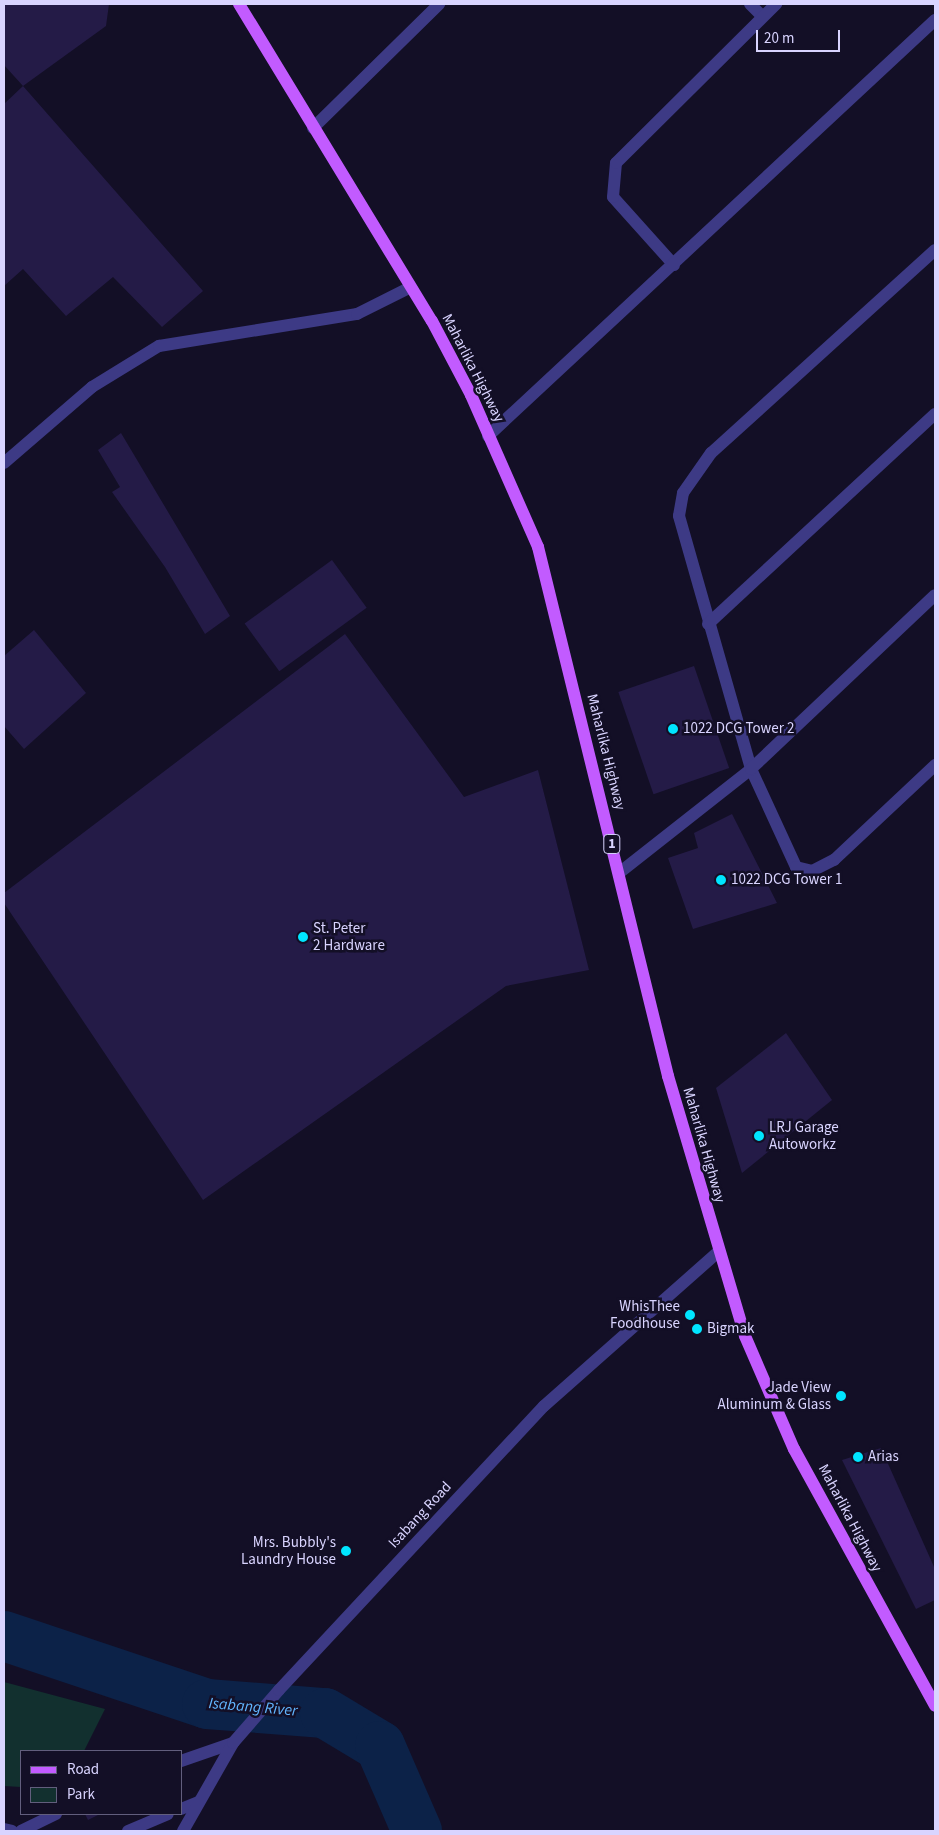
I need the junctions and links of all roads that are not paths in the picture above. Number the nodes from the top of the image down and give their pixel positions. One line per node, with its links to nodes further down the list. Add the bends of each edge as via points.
1 (239, 4): 7 (main road, Maharlika Highway / 1)
2 (439, 4): 7 (street)
3 (750, 4): 5 (street)
4 (776, 4): 5 (street)
5 (762, 16): 9 (street, via 616,163 612,197)
6 (935, 20): 9 (street)
7 (312, 128): 10 (main road, Maharlika Highway / 1)
8 (935, 250): 15 (street, via 711,452 682,493 679,516)
9 (674, 264): 12 (street)
10 (411, 287): 12 (main road, Maharlika Highway / 1); 13 (street, via 357,314 159,346 92,387)
11 (935, 414): 15 (street)
12 (488, 436): 18 (main road, Maharlika Highway / 1, via 538,546)
13 (4, 463)
14 (935, 595): 17 (street)
15 (708, 624): 17 (street)
16 (935, 765): 17 (street, via 834,860 812,871 796,867)
17 (751, 770): 18 (street)
18 (619, 873): 19 (main road, Maharlika Highway / 1)
19 (718, 1252): 20 (main road, Maharlika Highway / 1, via 745,1336 794,1450); 21 (street, Isabang Road, via 544,1406)
20 (935, 1706)
21 (238, 1738): 22 (street); 23 (street, Isabang Road)
22 (182, 1761)
23 (198, 1802): 24 (street); 31 (street, Isabang Road)
24 (182, 1809)
25 (54, 1815): 29 (street)
26 (166, 1815): 30 (street)
27 (4, 1829): 28 (street)
28 (12, 1831)
29 (20, 1831)
30 (128, 1831)
31 (183, 1831)

